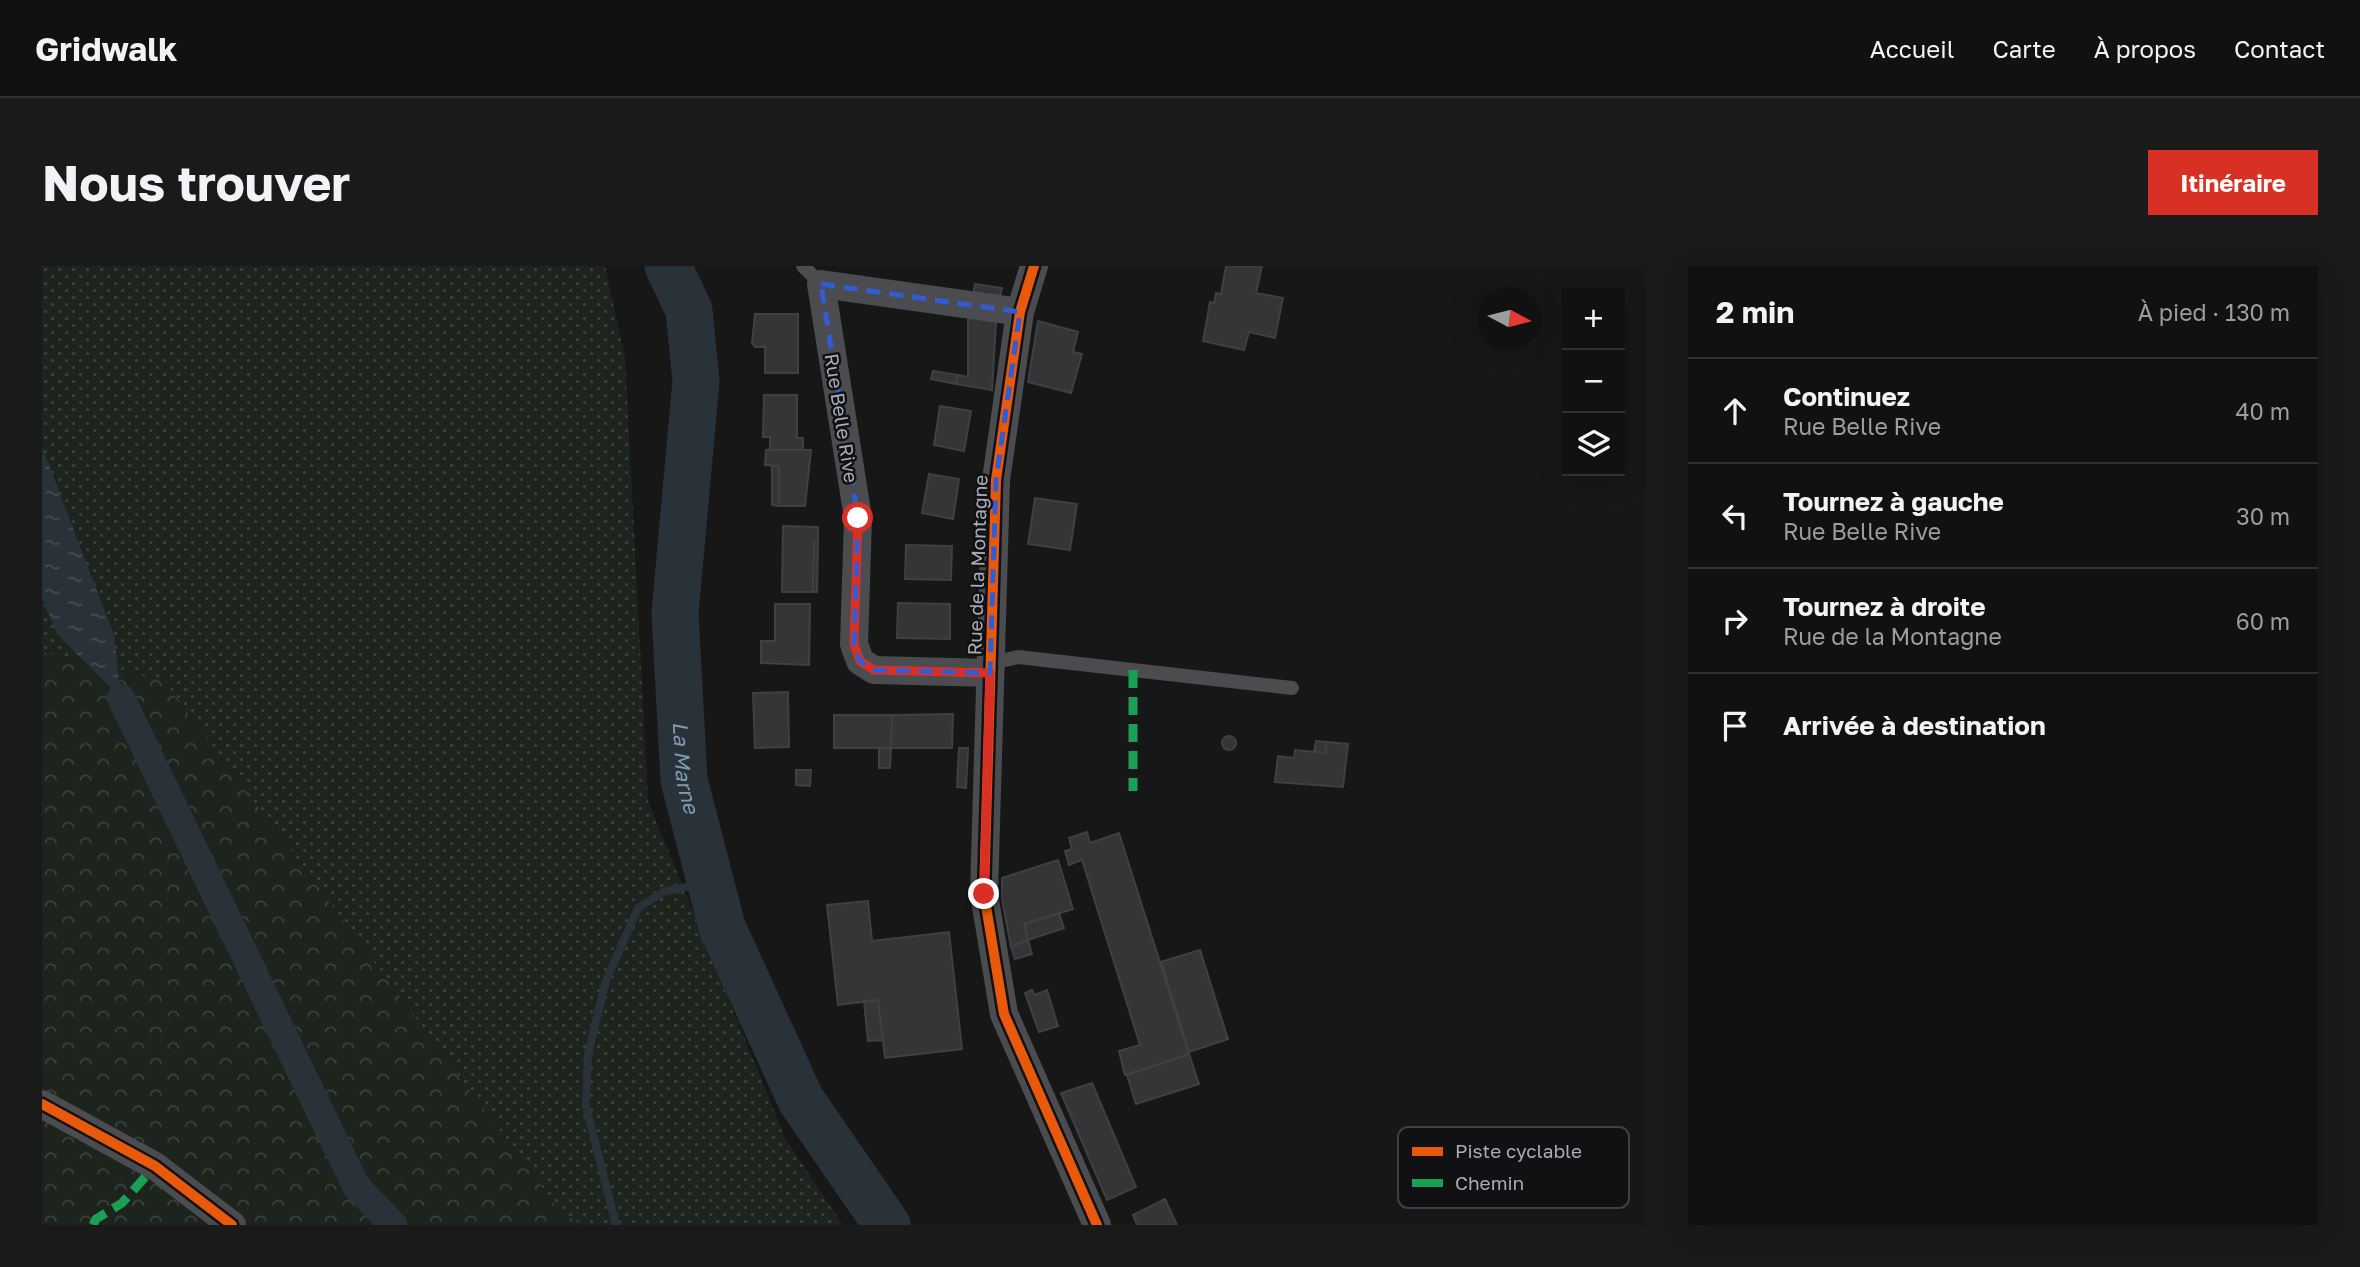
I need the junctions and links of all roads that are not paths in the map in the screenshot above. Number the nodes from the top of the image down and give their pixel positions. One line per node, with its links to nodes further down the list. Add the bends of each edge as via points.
1 (1034, 266): 3 (street, Rue de la Montagne)
2 (812, 275): 3 (street, Rue Belle Rive); 4 (street, Rue Belle Rive, via 858,518 854,644 860,661 874,670)
3 (1020, 312): 4 (street, Rue de la Montagne, via 996,480)
4 (990, 668): 5 (lane, via 1018,657); 8 (street, Rue de la Montagne, via 984,894 1004,1014)
5 (1292, 688)
6 (42, 1104): 7 (street, via 155,1166)
7 (232, 1225)
8 (1097, 1225)

